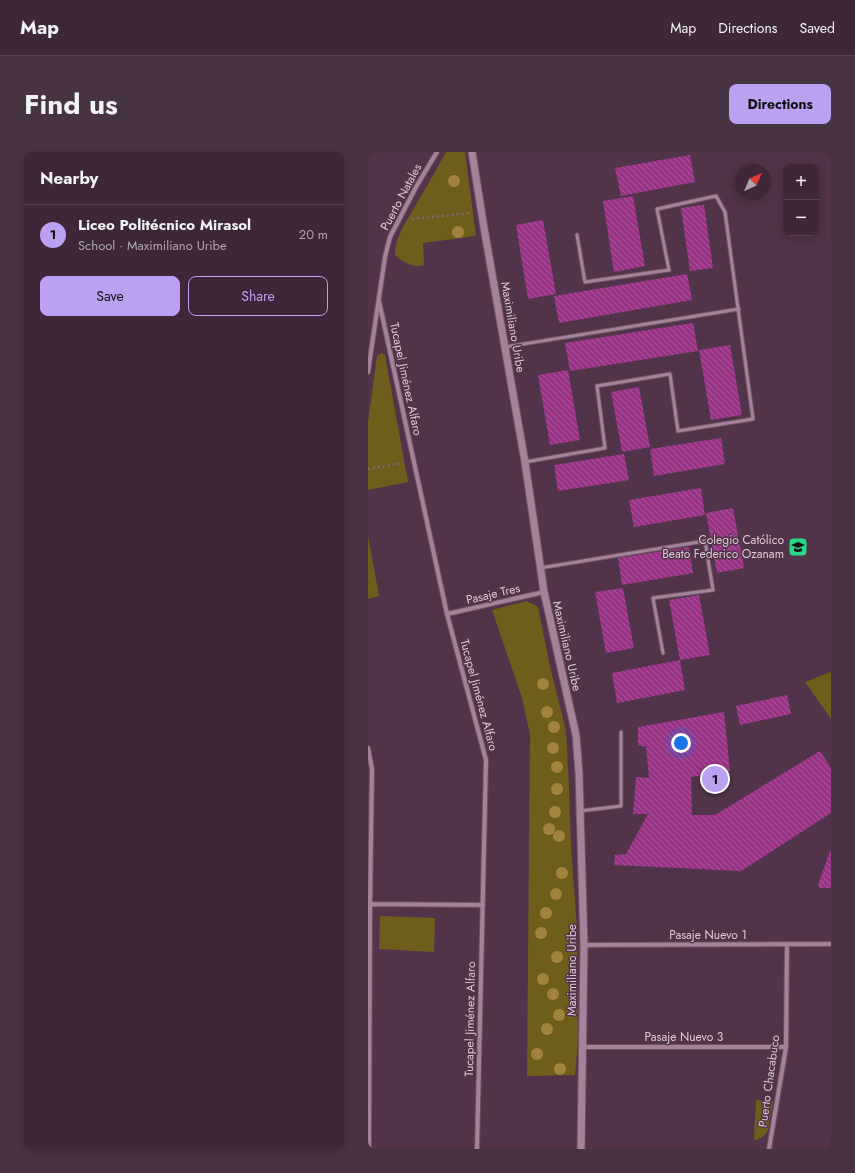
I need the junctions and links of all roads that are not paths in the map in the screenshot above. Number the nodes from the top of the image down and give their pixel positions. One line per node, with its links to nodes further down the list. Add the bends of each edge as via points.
1 (437, 152): 4 (street, Puerto Natales, via 390,237)
2 (472, 152): 6 (street, Maximiliano Uribe)
3 (577, 235): 5 (lane, via 585,282 669,270 657,209 716,196 725,212)
4 (379, 301): 7 (street, Puerto Natales); 11 (street, Tucapel Jiménez Alfaro)
5 (739, 309): 6 (lane); 8 (lane, via 753,419 678,431 670,374 597,386 605,448)
6 (505, 347): 8 (street, Maximiliano Uribe)
7 (368, 372)
8 (525, 462): 9 (street, Maximiliano Uribe)
9 (540, 568): 10 (street, Maximiliano Uribe); 12 (lane, via 705,541 713,590 653,598)
10 (544, 592): 11 (street, Pasaje Tres); 15 (street, Maximiliano Uribe, via 576,735)
11 (447, 614): 17 (street, Tucapel Jiménez Alfaro, via 486,760)
12 (663, 653)
13 (621, 732): 15 (lane, via 621,806)
14 (368, 748): 16 (street, via 372,770)
15 (580, 811): 20 (street, Maximiliano Uribe)
16 (370, 904): 17 (street); 23 (street)
17 (483, 905): 24 (street, Tucapel Jiménez Alfaro)
18 (787, 944): 19 (street, Pasaje Nuevo 1); 20 (street, Pasaje Nuevo 1); 22 (street, Puerto Chacabuco)
19 (831, 944)
20 (584, 945): 21 (street, Maximiliano Uribe)
21 (583, 1047): 22 (street, Pasaje Nuevo 3); 25 (street, Maximiliano Uribe)
22 (786, 1047): 26 (street, Puerto Chacabuco)
23 (369, 1149)
24 (477, 1149)
25 (580, 1149)
26 (769, 1149)

